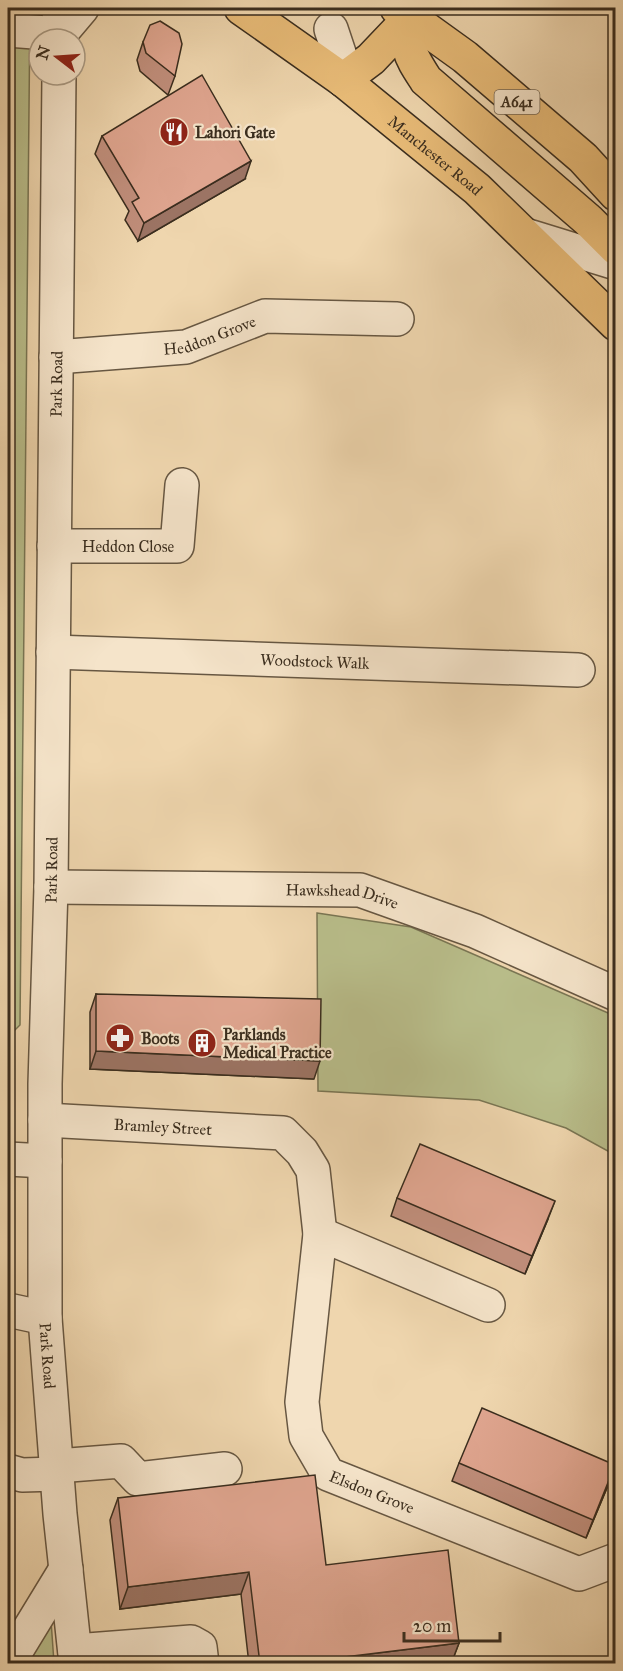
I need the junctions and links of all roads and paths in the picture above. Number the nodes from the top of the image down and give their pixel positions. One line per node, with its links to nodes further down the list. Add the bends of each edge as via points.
1 (82, 8): 4 (street)
2 (241, 8): 8 (main road, Manchester Road)
3 (408, 11): 8 (main road, via 371,59); 10 (main road, A641, via 583,158); 12 (main road, via 410,54 426,80 588,219)
4 (60, 27)
5 (27, 29): 7 (street)
6 (331, 29): 8 (street)
7 (8, 30)
8 (343, 80): 11 (main road, Manchester Road, via 477,189)
9 (59, 87): 16 (street, Park Road)
10 (615, 194)
11 (525, 235): 13 (street); 15 (main road, Manchester Road)
12 (615, 248)
13 (615, 264)
14 (397, 320): 16 (street, Heddon Grove, via 266,316 186,347)
15 (615, 324)
16 (56, 357): 18 (street, Park Road)
17 (182, 485): 18 (street, Heddon Close, via 177,546)
18 (54, 546): 19 (street, Park Road)
19 (53, 652): 20 (street, Woodstock Walk); 21 (street, Park Road)
20 (578, 670)
21 (51, 887): 22 (street, Hawkshead Drive, via 360,890 475,931); 23 (street, Park Road)
22 (615, 994)
23 (45, 1120): 24 (street, Bramley Street); 26 (street, Park Road)
24 (283, 1133): 27 (street, Elsdon Grove, via 313,1170)
25 (8, 1159): 26 (street)
26 (45, 1161): 30 (street, Park Road)
27 (320, 1234): 28 (street); 34 (street, Elsdon Grove, via 302,1402 306,1436 328,1474 579,1574)
28 (489, 1305)
29 (8, 1310): 30 (street)
30 (45, 1318): 32 (street, Park Road)
31 (225, 1469): 32 (street, via 138,1479 121,1461)
32 (57, 1470): 33 (street, via 22,1475); 35 (street, Park Road)
33 (8, 1471)
34 (615, 1560)
35 (66, 1569): 36 (street, Park Road); 37 (street)
36 (75, 1657): 38 (street, via 191,1642 200,1647)
37 (8, 1664)
38 (202, 1664)

